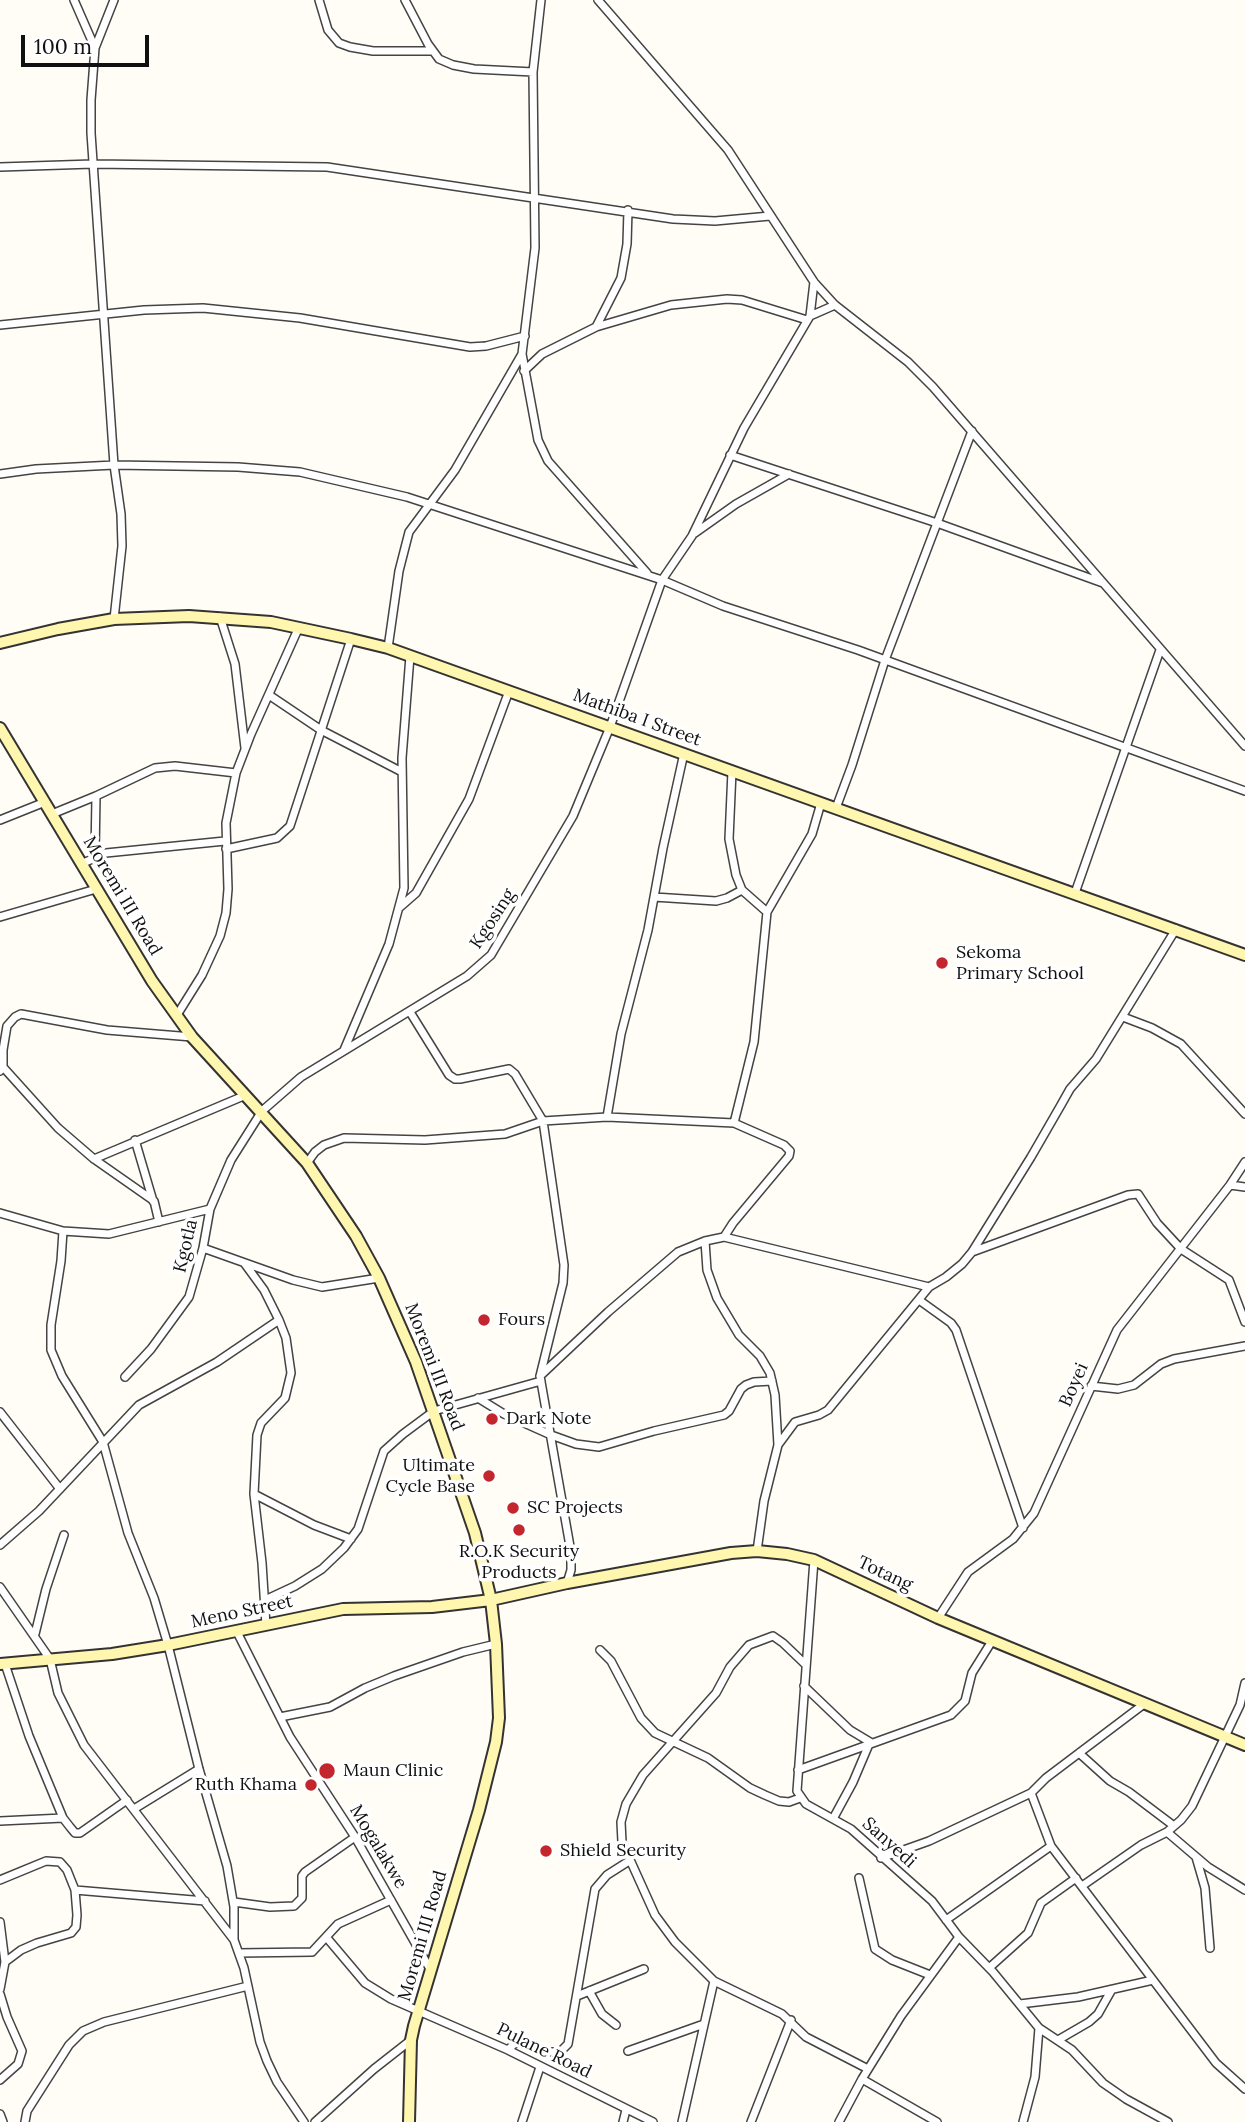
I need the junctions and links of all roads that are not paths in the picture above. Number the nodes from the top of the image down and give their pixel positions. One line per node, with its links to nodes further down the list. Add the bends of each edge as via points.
1 (74, 0): 7 (street)
2 (114, 0): 7 (street)
3 (319, 0): 8 (street, via 328,30 339,43 373,51)
4 (405, 0): 8 (street)
5 (541, 0): 9 (street)
6 (598, 0): 14 (street, via 728,150)
7 (95, 48): 10 (street)
8 (432, 51): 9 (street, via 453,65)
9 (533, 72): 12 (street)
10 (93, 164): 11 (street); 12 (street, via 327,167); 17 (street)
11 (0, 167)
12 (533, 198): 13 (street); 21 (street, via 535,248)
13 (628, 211): 14 (street, via 695,220); 20 (street, via 621,278)
14 (770, 216): 15 (street)
15 (814, 282): 16 (street); 18 (street)
16 (835, 305): 18 (street); 24 (street, via 908,362)
17 (104, 316): 19 (street); 21 (street, via 203,307 287,316 470,347); 26 (street)
18 (809, 318): 20 (street, via 727,299 671,305); 25 (street)
19 (0, 325)
20 (596, 327): 23 (street, via 542,354)
21 (525, 336): 22 (street)
22 (522, 354): 23 (street); 29 (street)
23 (524, 370): 32 (street, via 538,440 548,461)
24 (972, 431): 30 (street); 34 (street)
25 (730, 455): 28 (street); 31 (street)
26 (114, 465): 27 (street); 29 (street, via 300,472); 36 (street, via 122,546)
27 (0, 474)
28 (789, 474): 30 (street); 31 (street)
29 (431, 506): 32 (street); 40 (street, via 413,524 404,545)
30 (937, 523): 34 (street); 43 (street)
31 (692, 536): 33 (street, Kgosing)
32 (647, 574): 33 (street)
33 (662, 580): 43 (street, via 723,606); 46 (street, Kgosing)
34 (1104, 583): 41 (street)
35 (220, 617): 36 (street, Mathiba I Street); 37 (street, Mathiba I Street); 51 (street, via 235,664)
36 (114, 619): 39 (street, Mathiba I Street)
37 (299, 627): 38 (street, Mathiba I Street); 45 (street)
38 (351, 639): 40 (street, Mathiba I Street); 48 (street)
39 (0, 643)
40 (388, 648): 42 (street, Mathiba I Street)
41 (1160, 650): 49 (street); 50 (street)
42 (410, 656): 44 (street, Mathiba I Street); 54 (street)
43 (885, 660): 50 (street); 60 (street)
44 (509, 691): 46 (street, Mathiba I Street); 70 (street, via 469,799 416,893)
45 (269, 695): 48 (street); 51 (street)
46 (610, 727): 52 (street, Mathiba I Street); 75 (street, Kgosing, via 573,816 491,955)
47 (0, 728): 58 (street, Moremi III Road)
48 (321, 730): 54 (street); 63 (street, via 290,826 277,838)
49 (1245, 746)
50 (1126, 748): 56 (street); 68 (street)
51 (245, 749): 55 (street)
52 (684, 753): 53 (street, Mathiba I Street); 69 (street)
53 (732, 771): 59 (street, Mathiba I Street); 67 (street, via 729,839)
54 (402, 772): 70 (street)
55 (236, 773): 57 (street, via 155,768); 63 (street)
56 (1245, 791)
57 (96, 796): 61 (street); 64 (street)
58 (45, 802): 61 (street, Moremi III Road); 62 (street)
59 (821, 803): 60 (street, Mathiba I Street); 71 (street, via 812,834)
60 (836, 808): 68 (street, Mathiba I Street)
61 (52, 814): 65 (street, Moremi III Road)
62 (0, 820)
63 (226, 845): 64 (street, via 198,842); 76 (street, via 224,925 213,955)
64 (95, 856): 65 (street)
65 (81, 864): 66 (street, Moremi III Road)
66 (96, 889): 72 (street); 76 (street, Moremi III Road)
67 (742, 890): 69 (street, via 716,901); 71 (street)
68 (1075, 893): 73 (street, Mathiba I Street)
69 (654, 897): 85 (street, via 621,1034)
70 (400, 908): 80 (street)
71 (767, 912): 87 (street, via 754,1042)
72 (0, 917)
73 (1176, 929): 74 (street, Mathiba I Street); 77 (street)
74 (1245, 955)
75 (410, 1012): 80 (street, Kgosing); 86 (street, via 449,1075 460,1079 509,1069)
76 (177, 1015): 78 (street, Moremi III Road)
77 (1123, 1017): 84 (street, via 1181,1044); 103 (street, via 1070,1089)
78 (192, 1037): 79 (street, via 107,1030 22,1014 7,1026); 82 (street, Moremi III Road)
79 (1, 1048): 81 (street)
80 (344, 1051): 83 (street, Kgosing, via 301,1077)
81 (2, 1069): 89 (street)
82 (246, 1095): 83 (street, Moremi III Road); 88 (street)
83 (262, 1111): 91 (street, Moremi III Road); 95 (street, Kgotla, via 231,1160)
84 (1245, 1114)
85 (607, 1116): 86 (street); 87 (street)
86 (544, 1121): 91 (street, via 505,1134 425,1140 344,1138 324,1145); 112 (street, via 564,1265)
87 (734, 1123): 99 (street, via 790,1151)
88 (135, 1140): 89 (street); 94 (street)
89 (94, 1159): 94 (street)
90 (1245, 1162): 92 (street, Boyei)
91 (307, 1163): 105 (street, Moremi III Road)
92 (1230, 1185): 93 (street); 102 (street, Boyei)
93 (1245, 1187)
94 (154, 1201): 97 (street)
95 (210, 1209): 97 (street); 101 (street, Kgotla)
96 (0, 1213): 98 (street)
97 (159, 1222): 98 (street, via 109,1234)
98 (63, 1231): 119 (street, via 51,1350)
99 (724, 1237): 100 (street); 106 (street)
100 (705, 1241): 112 (street, via 678,1252); 113 (street, via 707,1270 718,1298 739,1335 761,1356)
101 (203, 1248): 104 (street); 111 (street, Kgotla, via 189,1297)
102 (1181, 1249): 103 (street, via 1157,1223 1142,1197 1132,1193); 109 (street, via 1229,1280); 114 (street, Boyei, via 1117,1330)
103 (972, 1252): 106 (street)
104 (245, 1264): 105 (street, via 322,1287); 108 (street)
105 (379, 1278): 116 (street, Moremi III Road)
106 (929, 1287): 107 (street)
107 (919, 1300): 120 (street, via 828,1410 795,1422); 123 (street, via 957,1331)
108 (279, 1321): 119 (street, via 217,1362 148,1399); 122 (street, via 291,1373 285,1398 261,1423 257,1435)
109 (1245, 1322)
110 (1245, 1346): 114 (street, via 1174,1359 1118,1390)
111 (125, 1377)
112 (540, 1379): 115 (street); 118 (street)
113 (772, 1381): 118 (street, via 746,1385 724,1415 599,1447); 120 (street)
114 (1091, 1386): 123 (street, Boyei, via 1042,1498)
115 (478, 1398): 116 (street); 118 (street)
116 (434, 1411): 125 (street, via 384,1451); 132 (street, Moremi III Road, via 475,1532)
117 (0, 1412): 121 (street)
118 (551, 1435): 129 (street, via 572,1552)
119 (103, 1442): 121 (street); 139 (street, via 128,1533)
120 (778, 1445): 127 (street)
121 (60, 1489): 126 (street)
122 (254, 1494): 125 (street); 131 (street)
123 (1023, 1528): 133 (street, Boyei, via 968,1572)
124 (64, 1535): 136 (street)
125 (351, 1539): 131 (street, via 321,1569)
126 (0, 1545)
127 (757, 1551): 128 (street, Totang); 129 (street, Totang)
128 (814, 1560): 133 (street, Totang); 143 (street)
129 (567, 1583): 132 (street, Totang)
130 (0, 1587): 136 (street)
131 (265, 1600): 134 (street)
132 (491, 1600): 134 (street, Meno Street, via 343,1609); 138 (street, Moremi III Road)
133 (938, 1618): 137 (street, Totang)
134 (266, 1625): 135 (street, Meno Street)
135 (237, 1632): 139 (street, Meno Street); 148 (street, Mogalakwe)
136 (34, 1634): 141 (street)
137 (992, 1641): 146 (street, Totang); 150 (street, via 972,1673 961,1707 951,1715)
138 (496, 1644): 148 (street, via 394,1675 330,1707); 188 (street, Moremi III Road, via 496,1742 480,1810)
139 (168, 1645): 141 (street, Meno Street); 154 (street)
140 (600, 1650): 151 (street, via 611,1661 641,1718)
141 (50, 1659): 142 (street, Meno Street); 158 (street, via 65,1712)
142 (3, 1664): 161 (street)
143 (806, 1665): 145 (street); 151 (street, via 773,1636 748,1645 716,1693)
144 (1245, 1684): 147 (street)
145 (804, 1686): 150 (street, via 850,1730); 155 (street)
146 (1144, 1704): 149 (street, Totang); 153 (street)
147 (1242, 1704): 149 (street)
148 (280, 1717): 165 (street, Mogalakwe)
149 (1225, 1737): 152 (street, Totang); 163 (street, via 1192,1806)
150 (870, 1742): 155 (street); 160 (street)
151 (672, 1743): 157 (street, via 708,1758 750,1788 779,1801); 169 (street, via 626,1804 622,1842)
152 (1245, 1745)
153 (1079, 1753): 156 (street); 163 (street)
154 (199, 1769): 159 (street); 178 (street)
155 (798, 1770): 157 (street)
156 (1031, 1793): 166 (street); 168 (street, via 929,1841)
157 (800, 1798): 160 (street, Sanyedi)
158 (127, 1800): 159 (street); 161 (street, via 80,1833)
159 (134, 1809): 177 (street)
160 (834, 1817): 168 (street, Sanyedi)
161 (63, 1818): 162 (street)
162 (0, 1821)
163 (1174, 1826): 164 (street)
164 (1167, 1832): 167 (street); 173 (street)
165 (355, 1837): 176 (street, Mogalakwe); 178 (street, via 305,1872 302,1898 293,1906)
166 (1051, 1846): 171 (street); 179 (street)
167 (1195, 1856): 174 (street); 184 (street, via 1205,1888)
168 (881, 1857): 179 (street, Sanyedi, via 932,1901)
169 (629, 1861): 192 (street, via 655,1915); 197 (street, via 595,1889)
170 (859, 1878): 190 (street, via 875,1949)
171 (1076, 1878): 173 (street); 187 (street, via 1041,1903 1028,1933)
172 (0, 1880): 175 (street, via 53,1861 67,1870)
173 (1082, 1886): 191 (street)
174 (1245, 1889)
175 (75, 1890): 177 (street); 186 (street, via 75,1929 21,1950)
176 (391, 1900): 182 (street, via 338,1924); 188 (street, Mogalakwe)
177 (205, 1901): 183 (street)
178 (234, 1902): 183 (street)
179 (946, 1920): 181 (street, Sanyedi)
180 (0, 1922): 186 (street)
181 (959, 1937): 187 (street, Sanyedi); 190 (street)
182 (327, 1938): 185 (street, via 312,1952); 199 (street, Pulane Road, via 365,1983)
183 (234, 1940): 185 (street)
184 (1210, 1948)
185 (239, 1953): 194 (street)
186 (5, 1962): 193 (street)
187 (989, 1968): 198 (street, Sanyedi)
188 (430, 1969): 199 (street, Moremi III Road)
189 (644, 1969): 195 (street)
190 (930, 1975): 209 (street)
191 (1153, 1980): 196 (street); 212 (street, via 1216,2063)
192 (714, 1981): 200 (street); 201 (street)
193 (0, 1986): 211 (street, via 22,2051 18,2064)
194 (248, 1986): 216 (street, via 83,2031 69,2045 27,2111); 217 (street, via 267,2061)
195 (589, 1991): 197 (street); 202 (street, via 602,2014)
196 (1111, 1991): 198 (street); 205 (street, via 1098,2014)
197 (577, 1996): 206 (street, via 568,2044 560,2052 523,2043)
198 (1020, 2004): 203 (street, Sanyedi)
199 (419, 2011): 204 (street, Moremi III Road); 206 (street, Pulane Road)
200 (791, 2020): 209 (street, via 806,2037); 224 (street)
201 (704, 2024): 207 (street); 223 (street)
202 (615, 2025)
203 (1039, 2028): 205 (street, Sanyedi); 227 (street, via 1035,2077)
204 (411, 2040): 218 (street); 219 (street, Moremi III Road)
205 (1058, 2040): 228 (street, Sanyedi, via 1103,2083)
206 (508, 2050): 208 (street, Pulane Road)
207 (628, 2050)
208 (540, 2067): 213 (street, Pulane Road); 220 (street)
209 (868, 2069): 210 (street)
210 (862, 2079): 225 (street); 226 (street)
211 (0, 2080)
212 (1245, 2089)
213 (626, 2109): 221 (street); 222 (street, Pulane Road)
214 (0, 2115): 215 (street)
215 (3, 2122)
216 (25, 2122)
217 (304, 2122)
218 (315, 2122)
219 (410, 2122)
220 (522, 2122)
221 (622, 2122)
222 (653, 2122)
223 (682, 2122)
224 (751, 2122)
225 (839, 2122)
226 (937, 2122)
227 (1023, 2122)
228 (1168, 2122)

